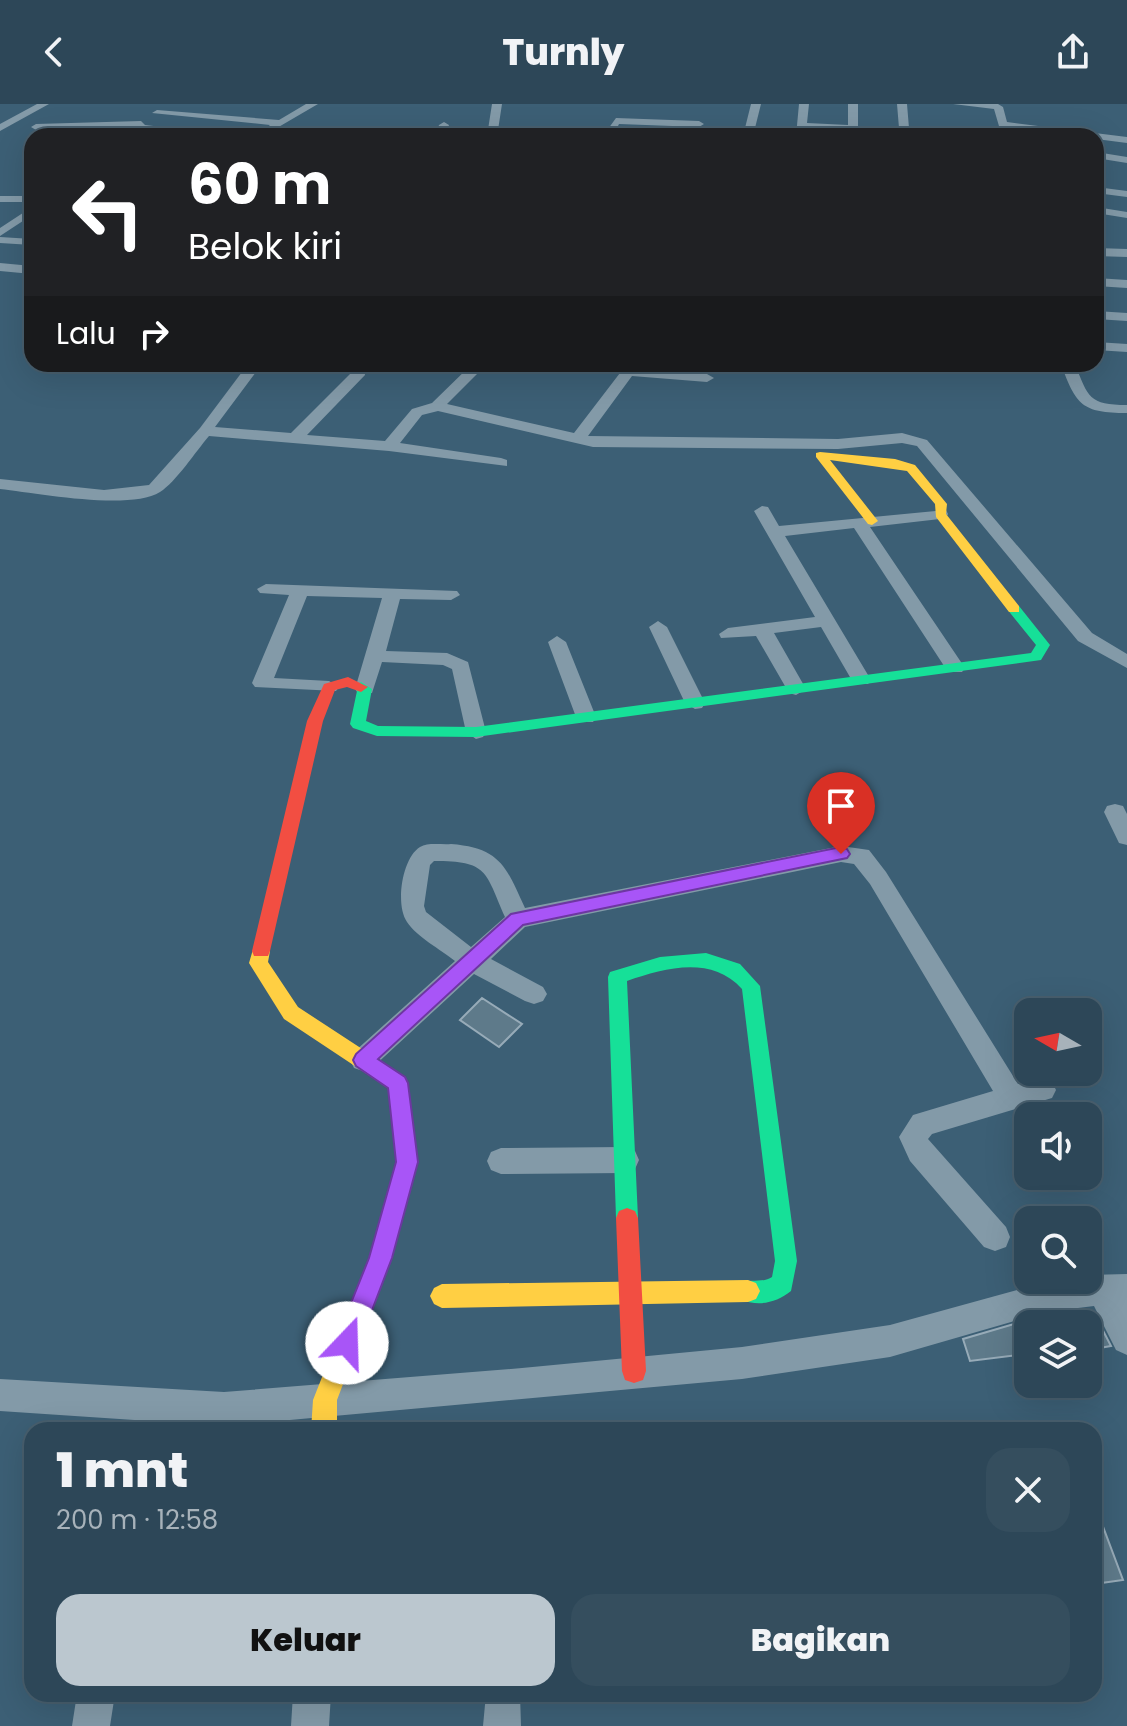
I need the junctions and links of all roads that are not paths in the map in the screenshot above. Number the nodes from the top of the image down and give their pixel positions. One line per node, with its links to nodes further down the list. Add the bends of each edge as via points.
1 (44, 104): 18 (street)
2 (172, 104): 12 (street)
3 (497, 104): 23 (street)
4 (756, 104): 26 (street)
5 (804, 104): 27 (street)
6 (853, 104): 28 (street)
7 (902, 104): 29 (street)
8 (950, 104): 30 (street)
9 (958, 104): 14 (street, via 996,106)
10 (308, 107): 11 (street); 13 (street)
11 (290, 108)
12 (157, 113): 13 (street); 16 (street)
13 (282, 123): 21 (street)
14 (1004, 124): 31 (street); 32 (street)
15 (444, 125): 22 (street)
16 (139, 126): 17 (street); 19 (street); 20 (street)
17 (36, 127)
18 (0, 128)
19 (136, 128)
20 (151, 128)
21 (273, 128)
22 (443, 128)
23 (493, 128)
24 (612, 128): 25 (street, via 616,121 701,121)
25 (698, 128)
26 (750, 128)
27 (802, 128)
28 (853, 128)
29 (904, 128)
30 (955, 128)
31 (1004, 128)
32 (1035, 128)
33 (1104, 137): 34 (street)
34 (1127, 140)
35 (1104, 156): 36 (street)
36 (1127, 160)
37 (1104, 191): 38 (street)
38 (1127, 194)
39 (0, 199): 40 (street)
40 (24, 199)
41 (1104, 211): 42 (street)
42 (1127, 215)
43 (24, 216): 44 (street)
44 (0, 233)
45 (0, 240): 46 (street)
46 (24, 242)
47 (1104, 252): 48 (street)
48 (1127, 253)
49 (0, 267): 50 (street)
50 (24, 269)
51 (1104, 283): 52 (street)
52 (1127, 284)
53 (1104, 316): 54 (street)
54 (1127, 317)
55 (1104, 347): 56 (street)
56 (1127, 348)
57 (249, 372): 64 (street)
58 (360, 372): 65 (street)
59 (472, 372): 62 (street)
60 (1071, 372): 63 (street, via 1085,404)
61 (707, 378): 66 (street, via 628,372)
62 (437, 406): 66 (street); 67 (street, via 417,412)
63 (1127, 409)
64 (205, 431): 65 (street); 69 (street, via 146,494)
65 (294, 439): 67 (street)
66 (577, 440): 84 (street, via 916,440 1085,637)
67 (389, 446): 68 (street)
68 (501, 463)
69 (0, 484)
70 (762, 511): 73 (street)
71 (940, 514): 72 (street); 72 (street, via 941,504 911,468 820,455); 85 (street, via 1043,645 1036,657)
72 (865, 522): 73 (street); 85 (street)
73 (774, 532): 78 (street)
74 (266, 589): 75 (street)
75 (300, 591): 76 (street); 87 (street, via 262,683)
76 (393, 593): 77 (street); 83 (street)
77 (451, 595)
78 (825, 621): 80 (street); 86 (street)
79 (658, 627): 90 (street)
80 (762, 629): 81 (street); 89 (street)
81 (728, 634)
82 (557, 642): 91 (street)
83 (374, 656): 88 (street); 92 (street, via 447,659 461,666)
84 (1127, 662)
85 (955, 668): 86 (street)
86 (861, 680): 89 (street)
87 (329, 687): 88 (street, via 348,682); 98 (street, via 315,721 258,963 291,1013)
88 (365, 689): 92 (street, via 358,724 377,731)
89 (796, 689): 90 (street)
90 (695, 703): 91 (street)
91 (586, 717): 92 (street)
92 (476, 732)
93 (1115, 812): 94 (street)
94 (1127, 837)
95 (518, 919): 96 (street); 96 (street, via 490,861 481,855 428,853 419,862 412,906 416,917); 100 (street, via 841,854 861,856)
96 (471, 960): 97 (street); 98 (street)
97 (534, 994)
98 (363, 1060): 110 (street, via 398,1083 407,1162 380,1258)
99 (1042, 1090): 100 (street)
100 (1012, 1098): 103 (street, via 923,1124 913,1137 920,1152)
101 (625, 1160): 102 (street); 105 (street); 105 (street, via 617,977 688,962 734,969 751,986 786,1261 783,1283 773,1291)
102 (501, 1161)
103 (995, 1237)
104 (1115, 1290): 107 (street); 108 (street, via 1034,1299 890,1341 742,1363)
105 (630, 1291): 106 (street); 108 (street)
106 (442, 1296)
107 (1127, 1339)
108 (634, 1371): 110 (street)
109 (0, 1395): 110 (street)
110 (324, 1415)
111 (95, 1702): 113 (street)
112 (312, 1702): 114 (street)
113 (91, 1726)
114 (310, 1726)

